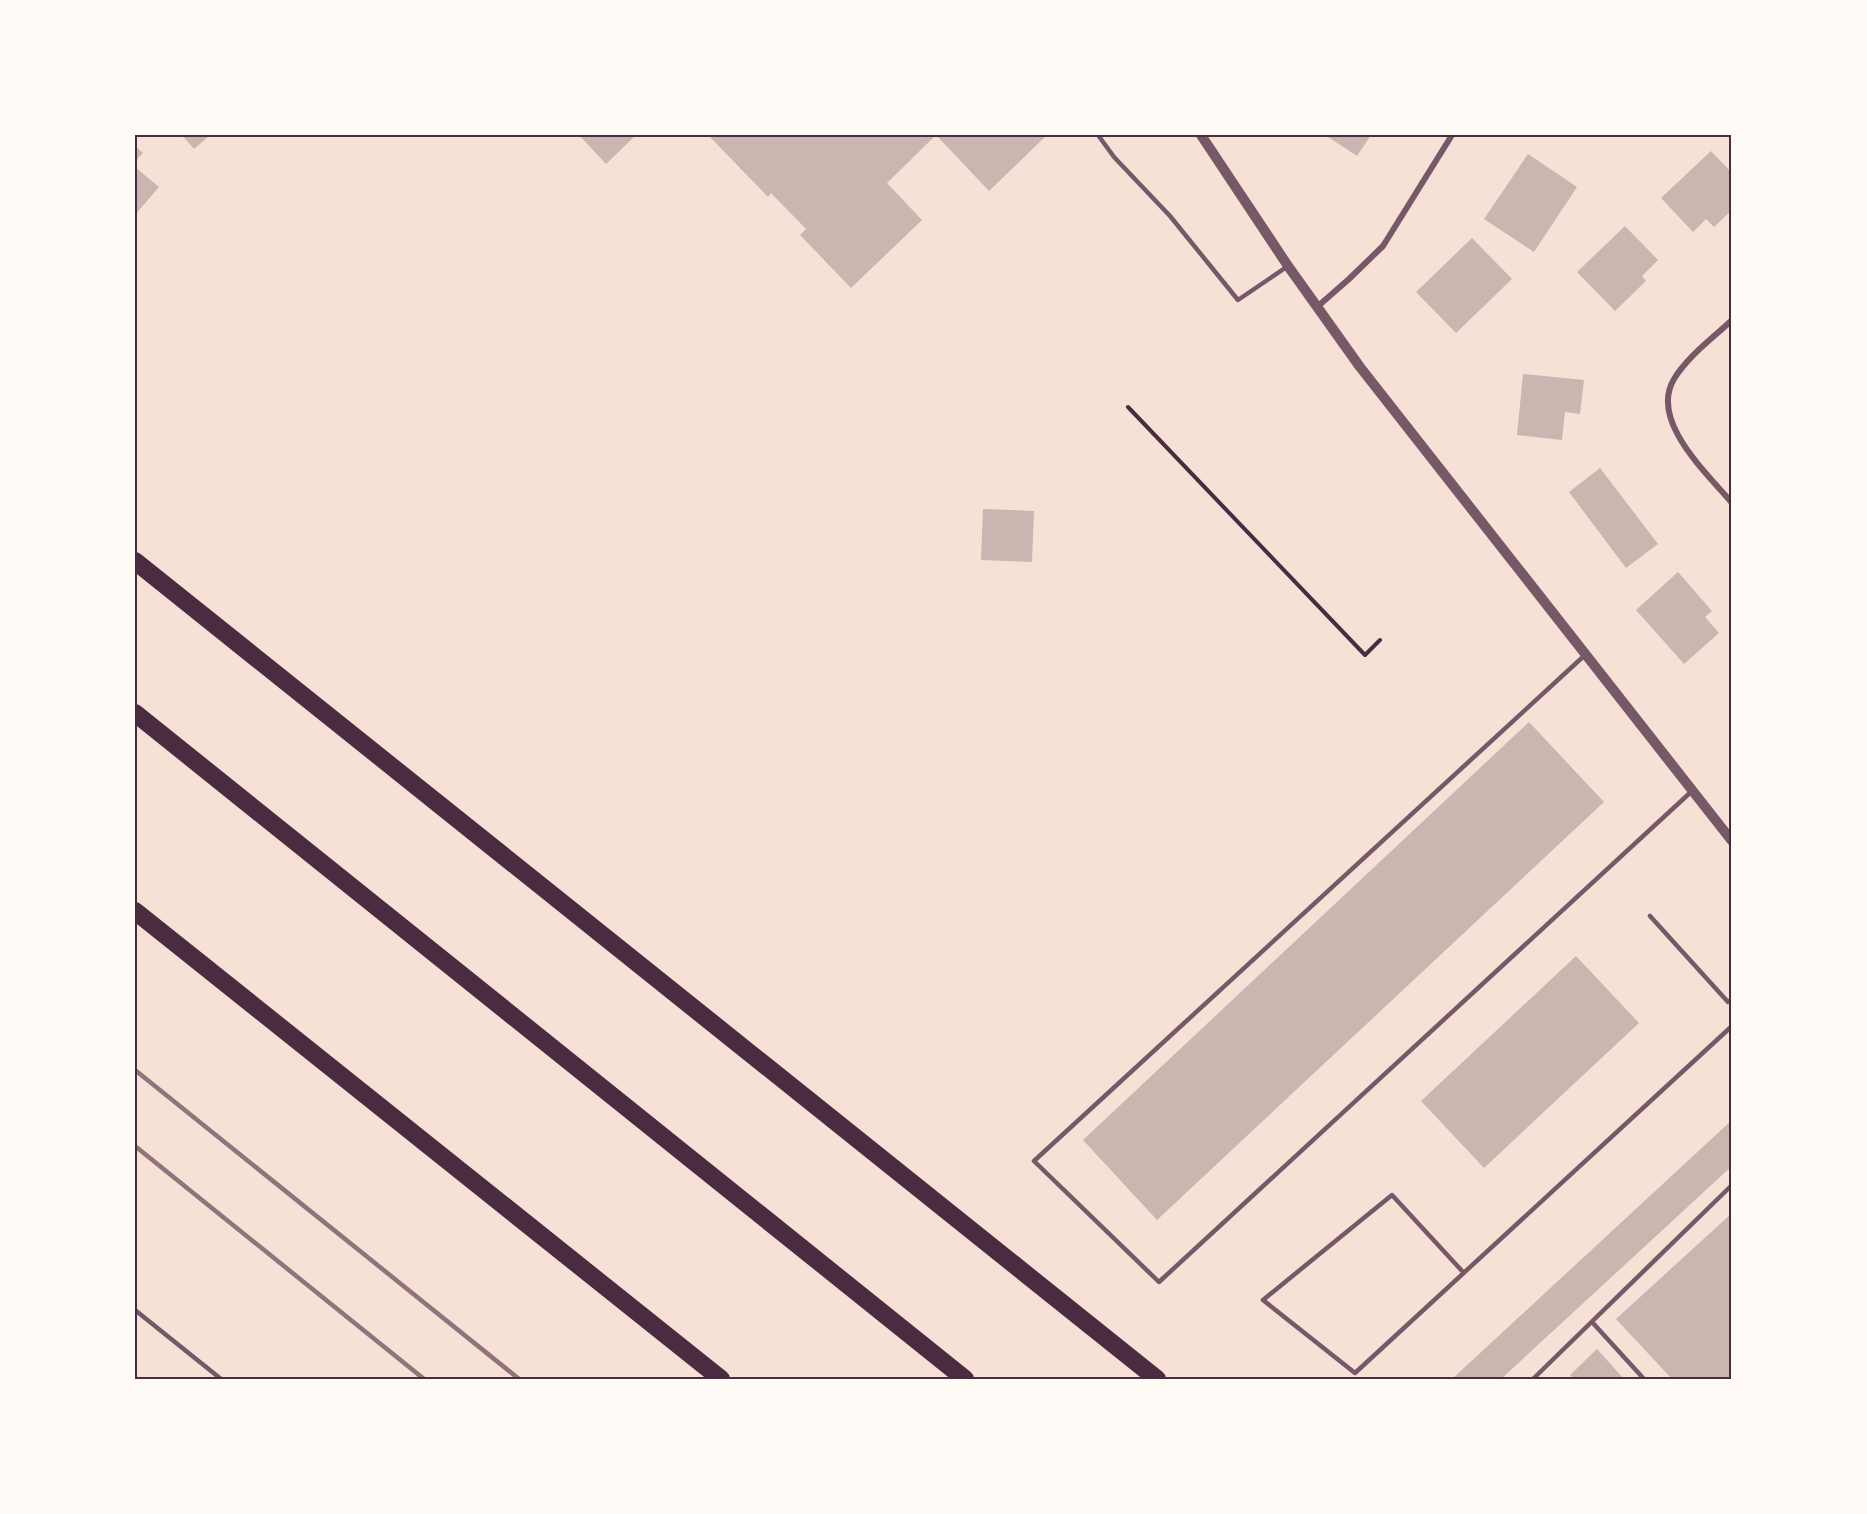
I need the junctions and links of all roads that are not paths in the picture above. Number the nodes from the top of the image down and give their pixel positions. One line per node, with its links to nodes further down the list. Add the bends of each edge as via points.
1 (1098, 135): 4 (lane, via 1239,300)
2 (1201, 135): 4 (street)
3 (1452, 135): 5 (street, via 1383,246)
4 (1288, 266): 5 (street)
5 (1317, 307): 9 (street)
6 (1732, 320): 7 (street, via 1688,361 1673,380 1667,401 1670,420 1681,440)
7 (1732, 503)
8 (135, 561): 25 (highway)
9 (1586, 655): 11 (street); 11 (lane, via 1034,1161 1159,1282)
10 (135, 713): 24 (highway)
11 (1692, 790): 12 (street)
12 (1732, 841)
13 (135, 911): 23 (highway)
14 (1650, 916): 15 (lane)
15 (1731, 1002)
16 (1732, 1026): 18 (lane)
17 (1732, 1185): 20 (lane)
18 (1463, 1272): 18 (lane, via 1355,1373 1263,1300 1392,1195)
19 (135, 1310): 22 (lane)
20 (1592, 1322): 21 (lane); 26 (lane)
21 (1537, 1378)
22 (221, 1379)
23 (721, 1379)
24 (965, 1379)
25 (1157, 1379)
26 (1644, 1379)

